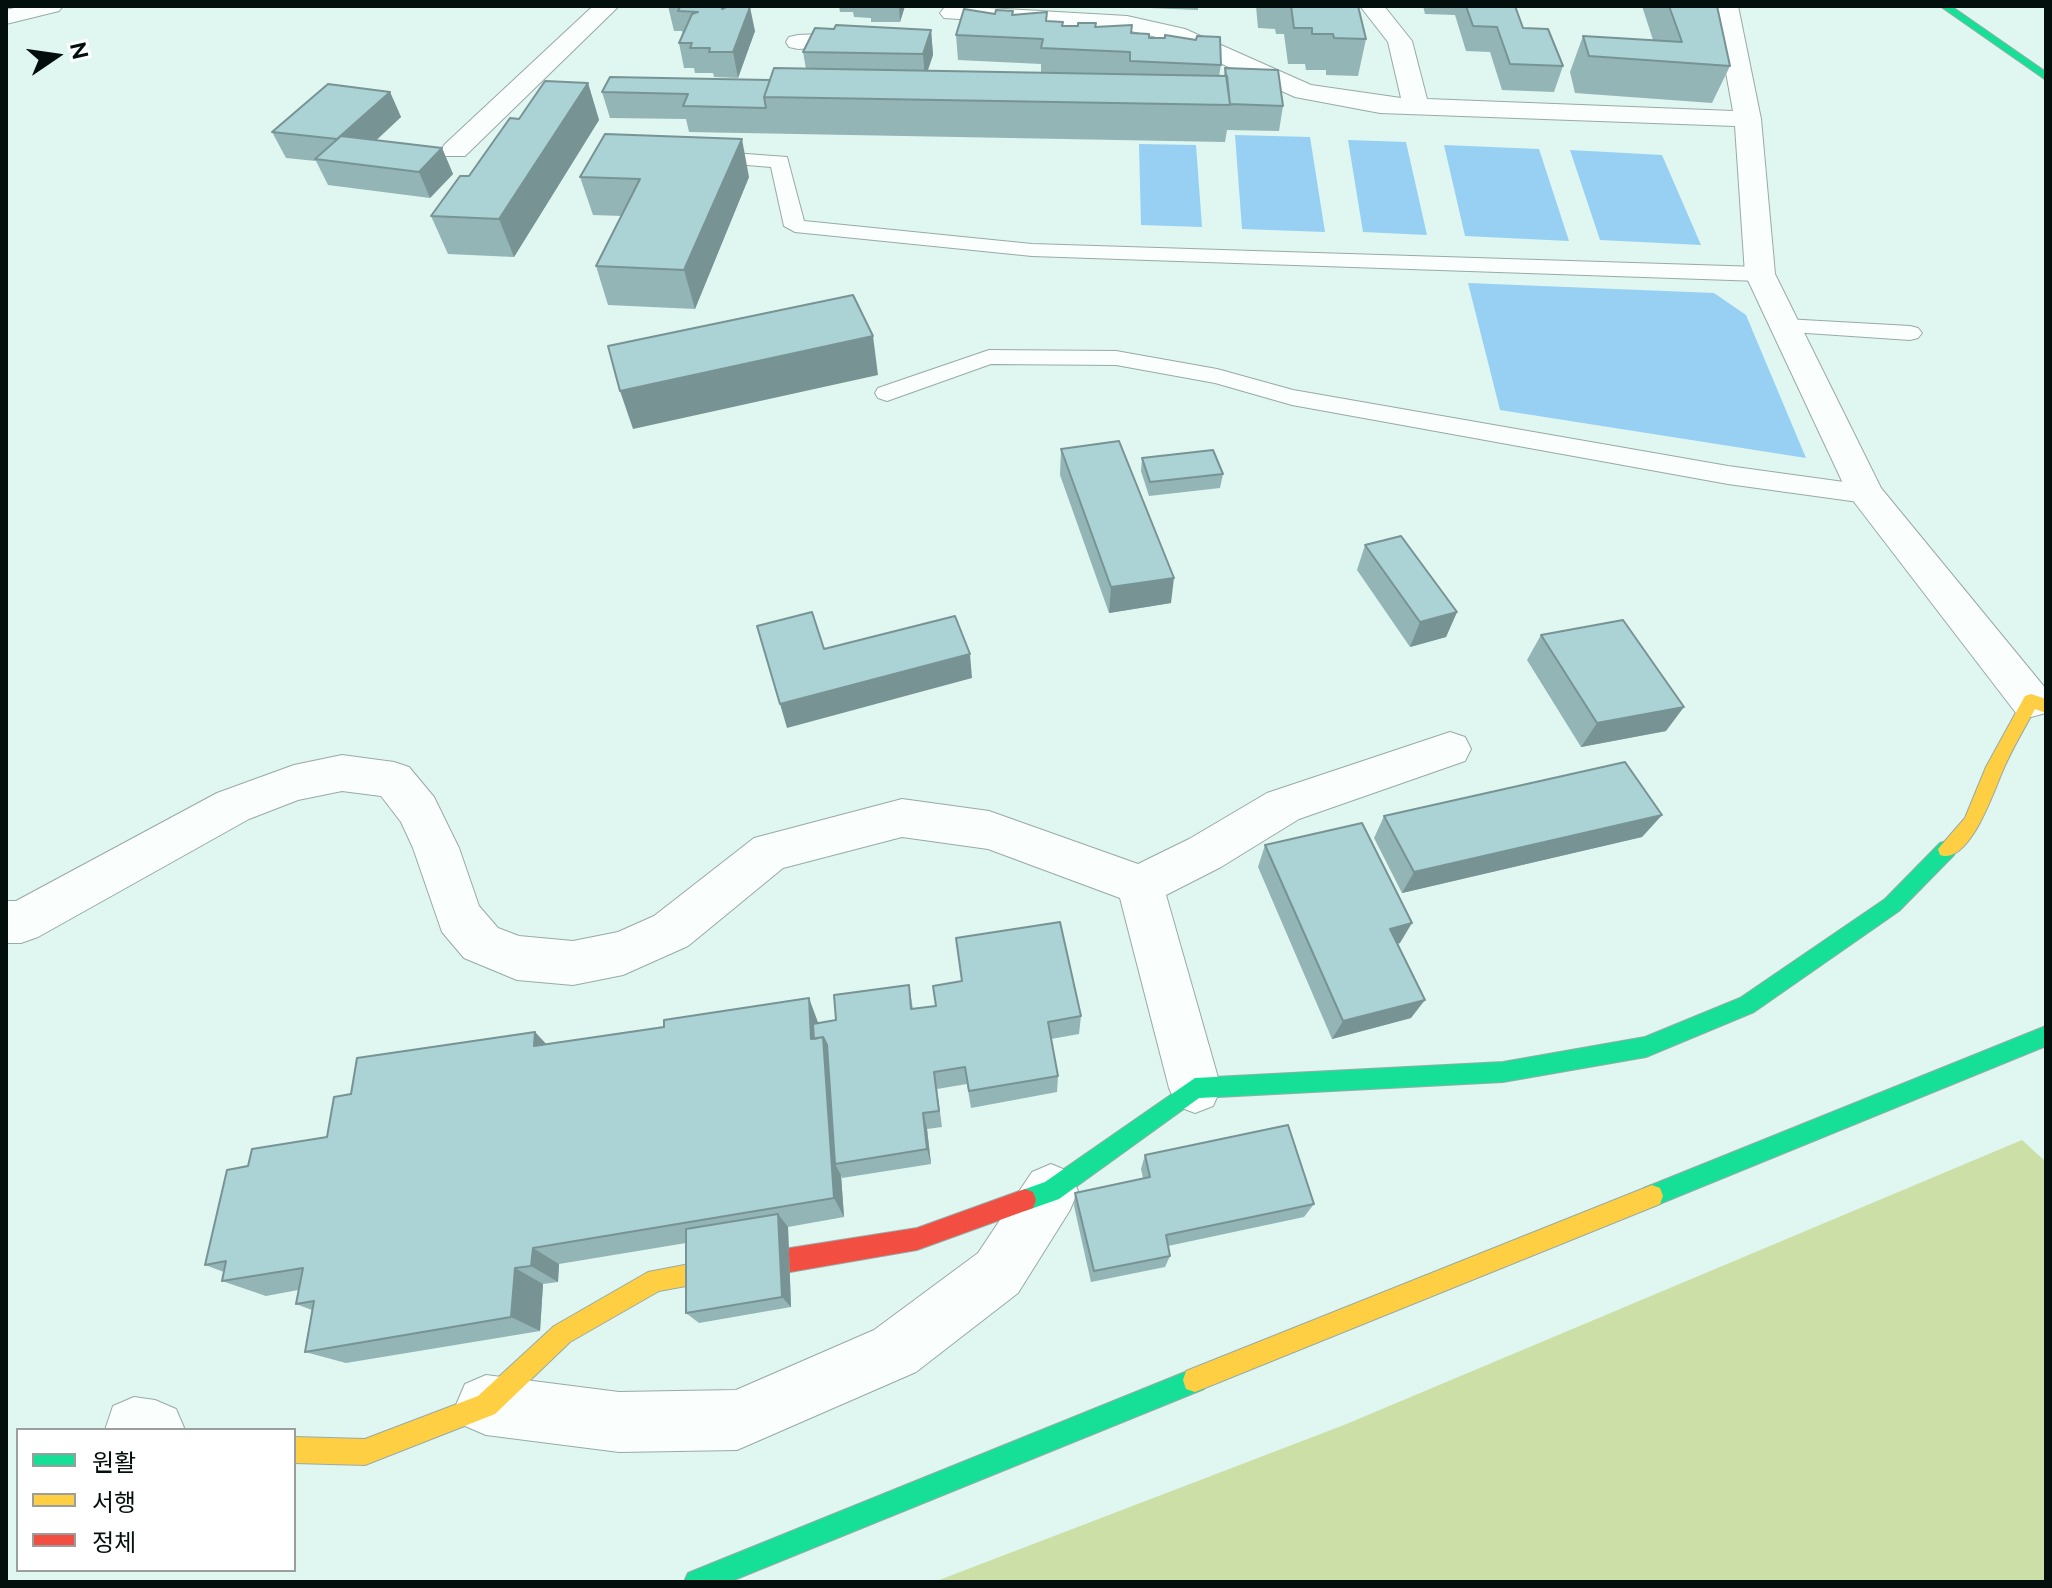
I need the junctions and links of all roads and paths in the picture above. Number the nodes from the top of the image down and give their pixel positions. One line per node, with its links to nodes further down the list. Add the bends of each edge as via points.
1 (51, 6): 7 (street)
2 (607, 6): 16 (street)
3 (1372, 6): 13 (street, via 1400,41)
4 (1726, 6): 15 (street)
5 (1945, 6): 11 (street)
6 (1072, 14): 8 (street); 13 (street, via 1177,34 1304,92)
7 (6, 17)
8 (949, 17)
9 (887, 39): 10 (street)
10 (798, 42)
11 (2046, 77)
12 (1646, 88): 14 (street)
13 (1416, 106): 14 (street)
14 (1658, 116): 15 (street)
15 (1748, 119): 18 (street)
16 (455, 150)
17 (690, 156): 18 (lane, via 780,161 795,226 1032,250)
18 (1760, 274): 19 (street)
19 (1785, 326): 20 (lane); 22 (street)
20 (1910, 333)
21 (887, 393): 22 (lane, via 989,357 1116,358 1217,376 1292,397 1728,475)
22 (1866, 494): 23 (street)
23 (2038, 703): 28 (street, via 1995,767 1972,823 1892,905 1747,1005 1646,1047 1503,1072)
24 (1450, 749): 25 (street, via 1283,806)
25 (1140, 885): 26 (street, via 989,830 902,818 770,852 671,931 623,953 573,963 517,958 481,943 459,917 418,810 394,780 342,773 294,783 233,806 21,922); 28 (street)
26 (6, 922)
27 (2046, 1036): 34 (street)
28 (1195, 1088): 29 (street)
29 (1051, 1191): 30 (street, via 917,1239); 32 (street, via 998,1273 895,1351 737,1420 619,1422)
30 (790, 1260)
31 (700, 1274): 32 (street, via 656,1280 562,1334)
32 (486, 1405): 33 (street, via 365,1452)
33 (296, 1450)
34 (697, 1582)

